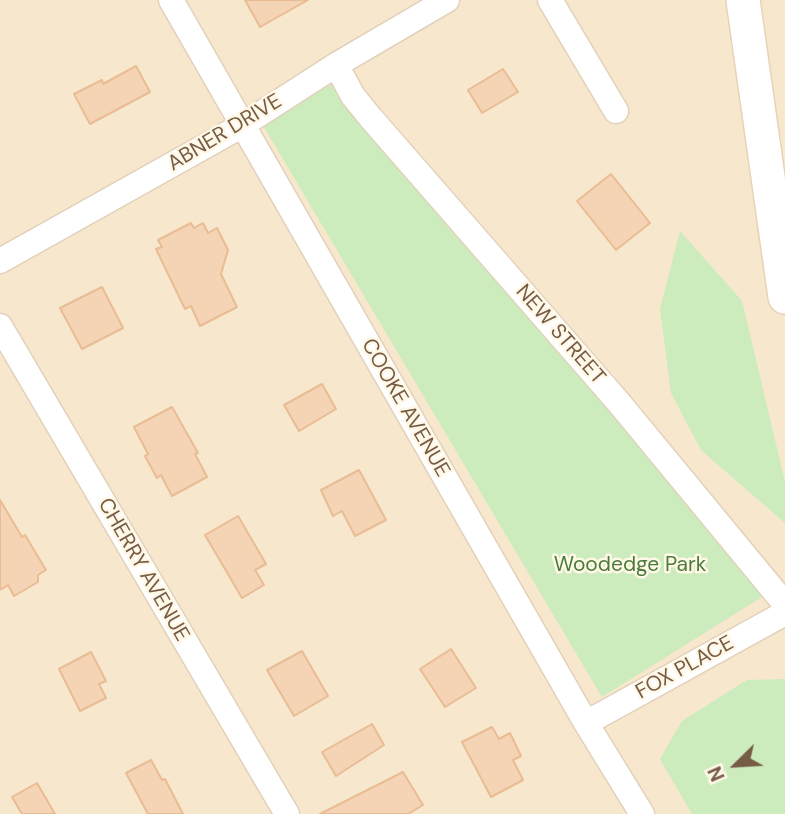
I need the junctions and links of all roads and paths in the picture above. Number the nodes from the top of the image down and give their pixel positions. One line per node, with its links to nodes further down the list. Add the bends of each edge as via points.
1 (171, 0): 7 (street, COOKE AVENUE)
2 (447, 0): 5 (street, ABNER DRIVE)
3 (550, 0): 6 (street)
4 (743, 0): 9 (street)
5 (336, 65): 7 (street, ABNER DRIVE); 11 (street, NEW STREET, via 370,117 620,404)
6 (616, 111)
7 (241, 126): 8 (street, ABNER DRIVE); 13 (street, COOKE AVENUE)
8 (0, 261)
9 (785, 297)
10 (0, 326): 14 (street, CHERRY AVENUE)
11 (785, 604)
12 (785, 613): 13 (street, FOX PLACE)
13 (586, 723): 15 (street, COOKE AVENUE)
14 (287, 814)
15 (642, 814)

